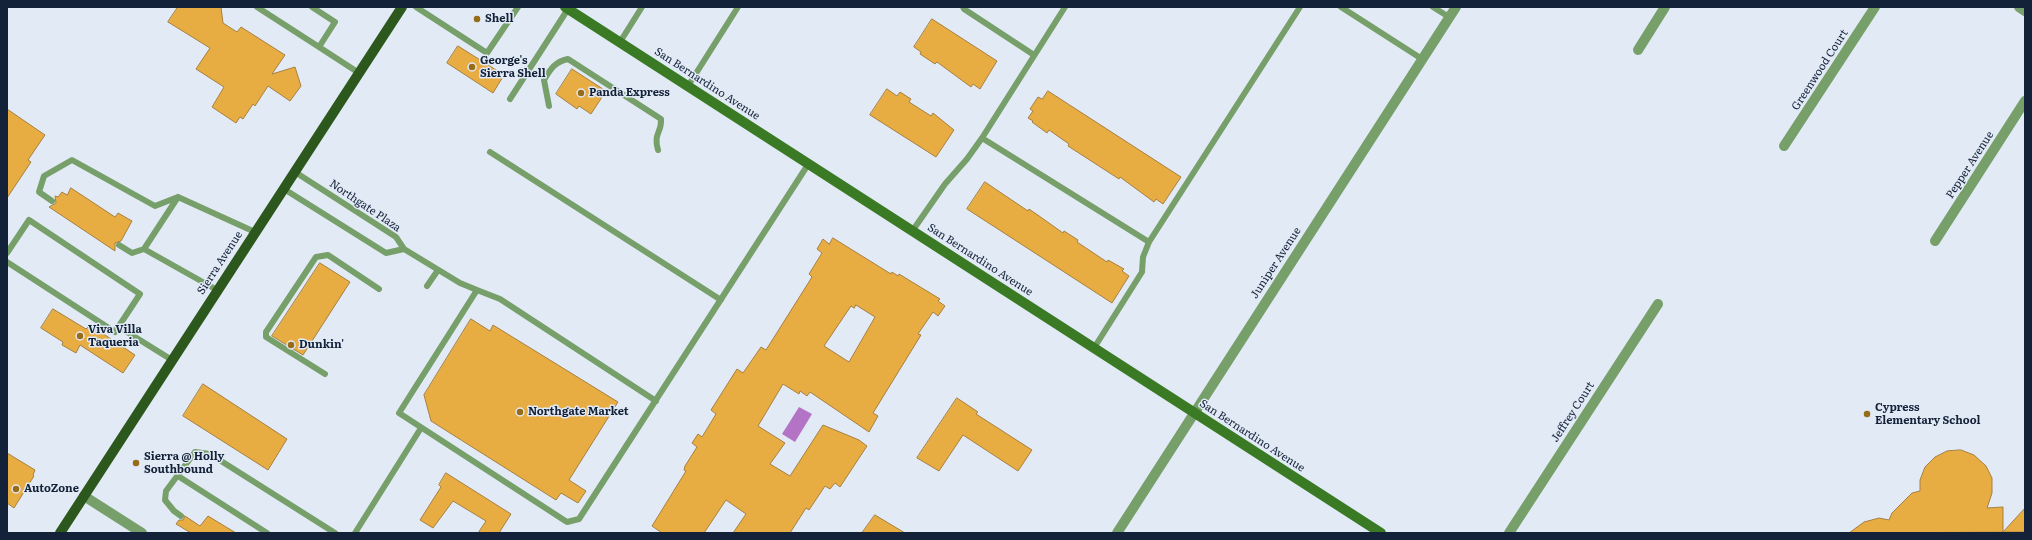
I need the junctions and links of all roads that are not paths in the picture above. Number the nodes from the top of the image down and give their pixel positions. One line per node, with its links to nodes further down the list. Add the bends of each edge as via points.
1 (257, 7): 21 (lane)
2 (312, 7): 21 (lane, via 336,22)
3 (416, 7): 4 (lane, via 487,53)
4 (518, 7)
5 (642, 7): 20 (lane)
6 (738, 7): 26 (lane)
7 (963, 7): 23 (lane)
8 (1064, 7): 23 (lane)
9 (1300, 7): 42 (lane)
10 (1341, 7): 24 (lane)
11 (1433, 7): 19 (lane)
12 (1456, 7): 19 (street, Juniper Avenue)
13 (1666, 7): 22 (street)
14 (1875, 7): 31 (street, Greenwood Court)
15 (2019, 7): 18 (street)
16 (400, 8): 25 (main road, Sierra Avenue)
17 (566, 8): 20 (main road, San Bernardino Avenue); 27 (lane)
18 (2025, 11)
19 (1449, 18): 24 (street, Juniper Avenue)
20 (620, 42): 26 (main road, San Bernardino Avenue)
21 (319, 47): 25 (lane)
22 (1638, 50)
23 (1034, 55): 30 (lane)
24 (1422, 59): 60 (street, Juniper Avenue)
25 (359, 73): 35 (main road, Sierra Avenue)
26 (688, 86): 34 (main road, San Bernardino Avenue)
27 (510, 99)
28 (2025, 101): 41 (street, Pepper Avenue)
29 (549, 106): 32 (lane, via 544,80 552,66 568,59 661,119 655,140)
30 (982, 138): 39 (lane); 42 (lane)
31 (1784, 146)
32 (658, 150)
33 (490, 152): 53 (lane)
34 (809, 163): 39 (main road, San Bernardino Avenue); 53 (lane)
35 (295, 172): 36 (main road, Sierra Avenue); 45 (lane, Northgate Plaza, via 396,237)
36 (284, 189): 40 (main road, Sierra Avenue); 45 (lane, Northgate Plaza, via 386,253)
37 (178, 197): 38 (lane, via 155,206 72,160 44,176 39,192); 40 (lane); 44 (lane)
38 (52, 201)
39 (913, 230): 56 (main road, San Bernardino Avenue)
40 (255, 232): 51 (main road, Sierra Avenue)
41 (1935, 241)
42 (1149, 242): 56 (lane, via 1143,257 1142,272)
43 (119, 245): 44 (lane, via 132,253)
44 (144, 249): 51 (lane)
45 (404, 249): 48 (lane)
46 (7, 254): 55 (lane, via 29,220 140,294)
47 (7, 262): 55 (lane, via 115,332)
48 (438, 270): 49 (lane); 52 (lane)
49 (428, 286)
50 (379, 289): 58 (lane, via 328,255 316,257 266,332 266,337)
51 (217, 290): 57 (main road, Sierra Avenue)
52 (477, 290): 59 (lane, via 500,299); 61 (lane, via 398,413)
53 (721, 300): 59 (lane)
54 (1658, 304): 72 (street, Jeffrey Court)
55 (119, 327): 57 (lane)
56 (1094, 348): 60 (main road, San Bernardino Avenue)
57 (172, 360): 63 (main road, Sierra Avenue)
58 (325, 374)
59 (656, 401): 61 (lane, via 579,519 567,522)
60 (1194, 413): 70 (street, Juniper Avenue); 71 (main road, San Bernardino Avenue)
61 (421, 428): 69 (lane)
62 (178, 476): 64 (lane, via 166,491 165,500 174,512); 67 (lane); 68 (lane, via 195,452 210,454)
63 (84, 496): 65 (main road, Sierra Avenue); 66 (street)
64 (181, 516)
65 (60, 533)
66 (142, 533)
67 (267, 533)
68 (335, 533)
69 (355, 533)
70 (1116, 533)
71 (1379, 533)
72 (1509, 533)

